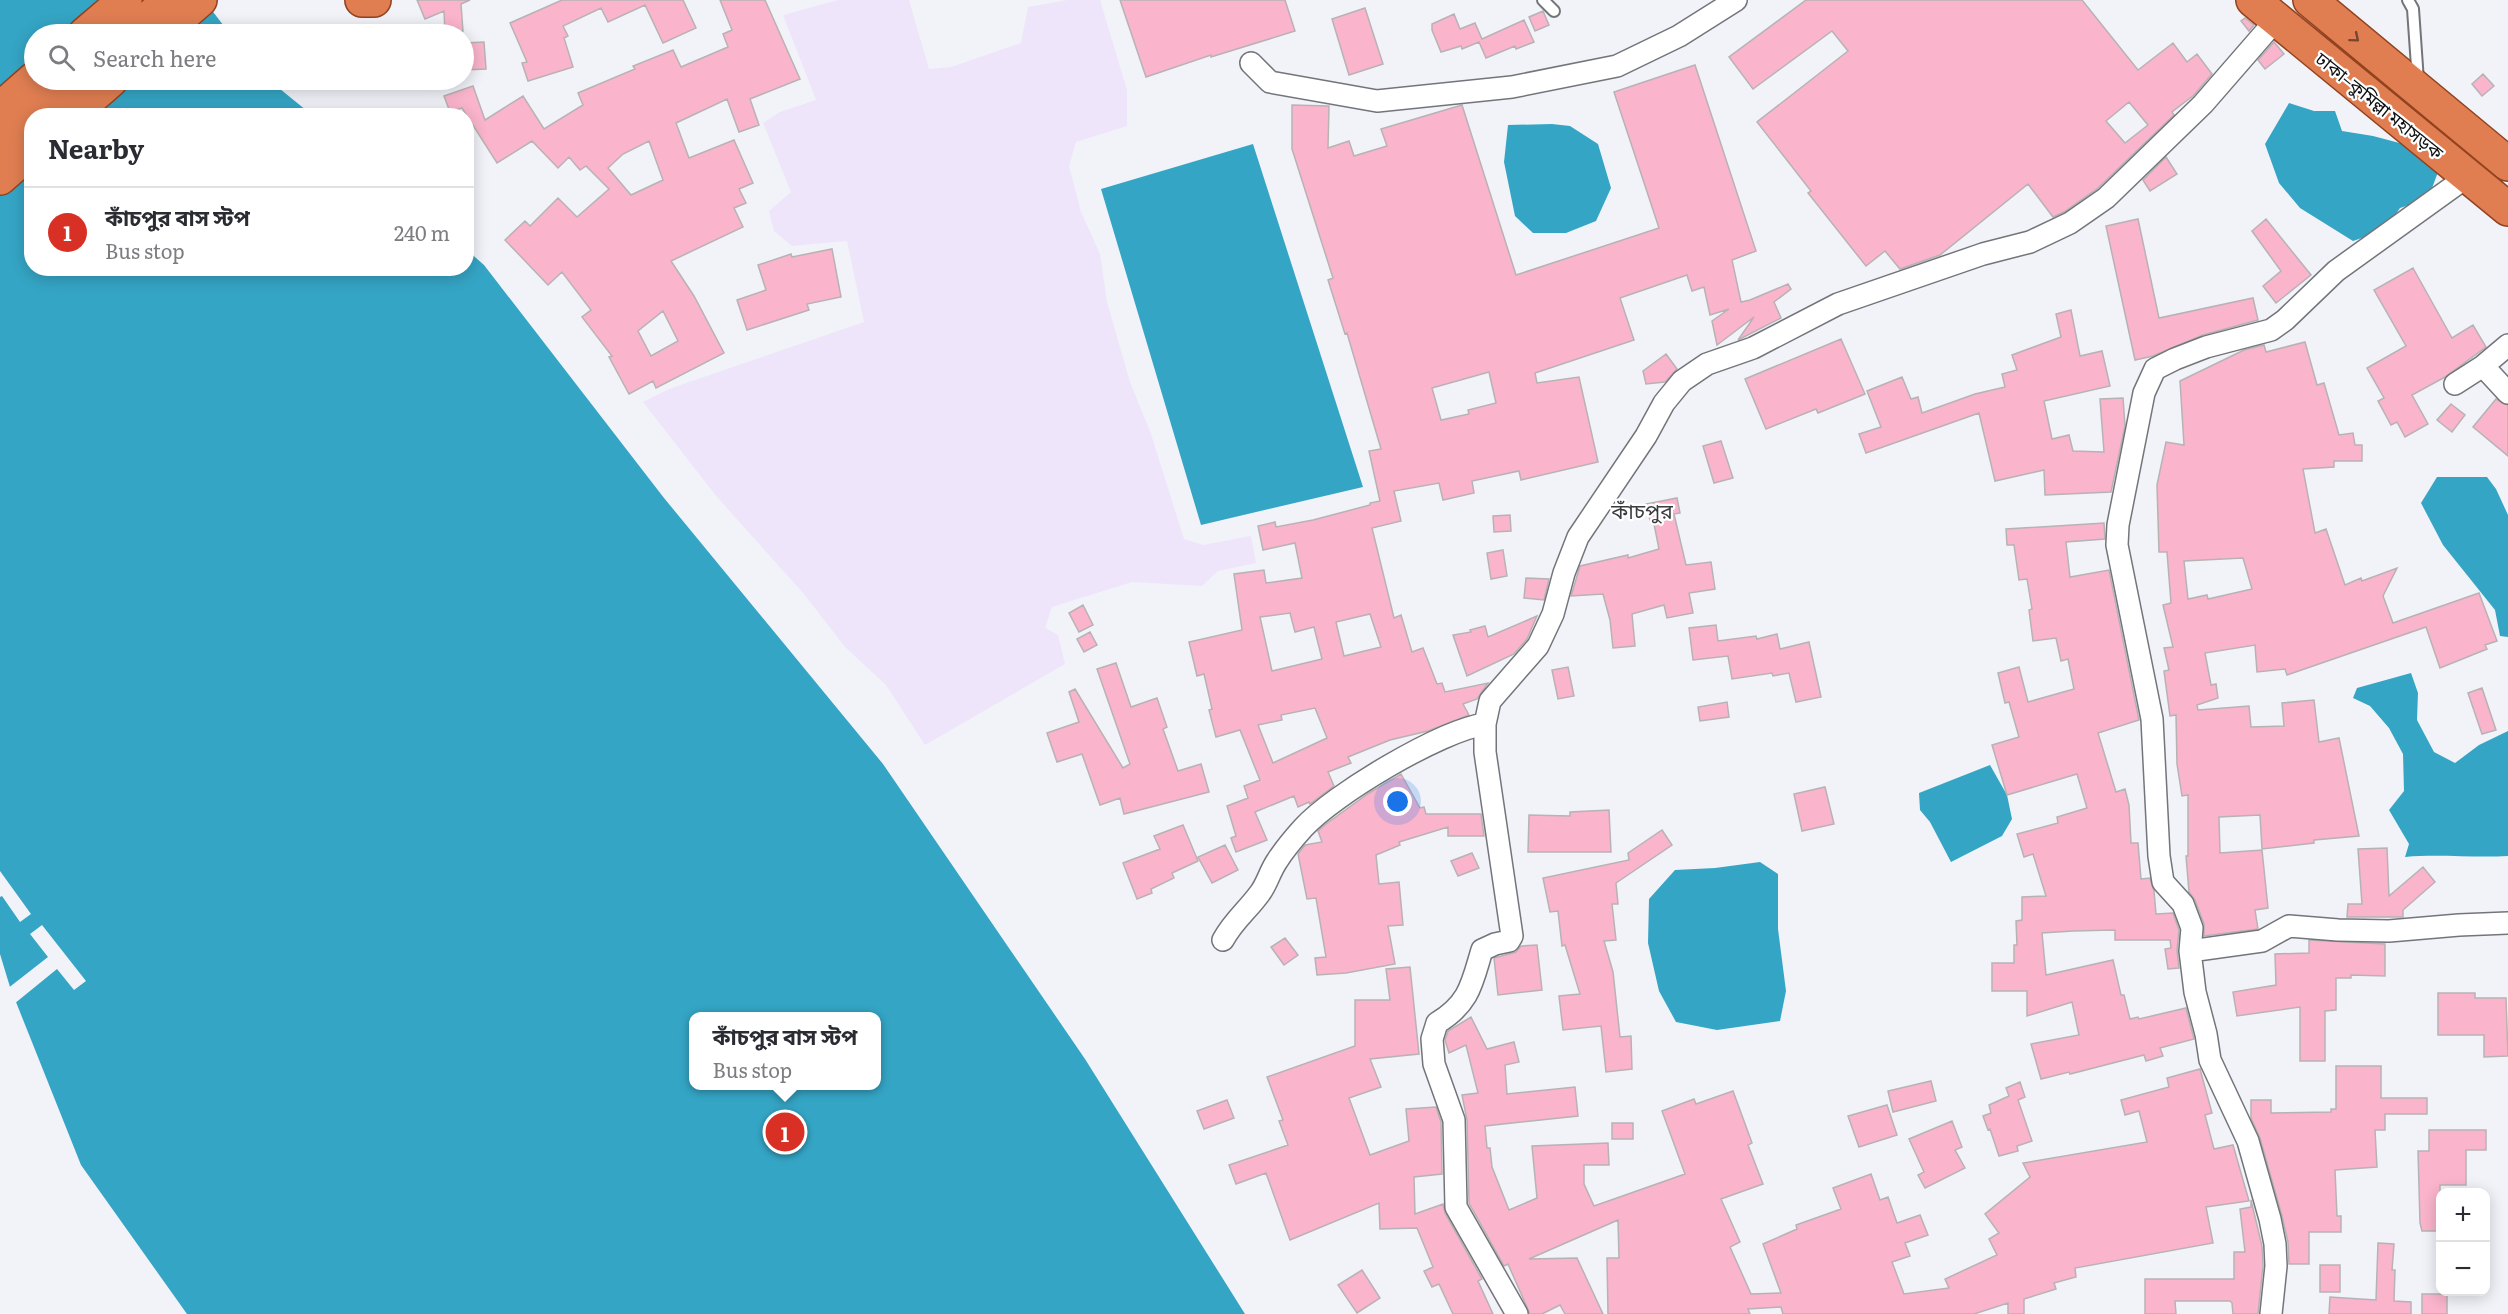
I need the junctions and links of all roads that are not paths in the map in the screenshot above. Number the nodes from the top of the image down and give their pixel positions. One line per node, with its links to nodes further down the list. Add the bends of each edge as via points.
1 (125, 0): 12 (highway)
2 (170, 0): 13 (highway)
3 (200, 0): 14 (highway)
4 (362, 0): 5 (highway)
5 (374, 0)
6 (1543, 0): 11 (lane)
7 (1736, 0): 15 (street, via 1679,36 1617,66 1512,87 1377,101 1270,82)
8 (2310, 0): 19 (highway, ঢাকা–কুমিল্লা মহাসড়ক, one-way to 19)
9 (2408, 0): 19 (lane, via 2413,9)
10 (2264, 10): 27 (highway, ঢাকা–কুমিল্লা মহাসড়ক); 34 (street, via 2203,104 2106,198 2070,223 2030,242 1983,254 1838,304 1753,348 1707,364 1682,381 1578,537 1553,614 1538,646 1490,701)
11 (1554, 11)
12 (97, 24)
13 (142, 24)
14 (172, 24)
15 (1251, 63)
16 (24, 88): 22 (highway)
17 (66, 90): 20 (highway)
18 (100, 90): 21 (highway)
19 (2418, 90): 26 (highway, ঢাকা–কুমিল্লা মহাসড়ক)
20 (45, 108)
21 (79, 108)
22 (0, 109)
23 (24, 126): 24 (highway)
24 (0, 146)
25 (24, 157): 28 (highway)
26 (2508, 164)
27 (2468, 176): 29 (highway, ঢাকা–কুমিল্লা মহাসড়ক); 37 (street, via 2336,271 2271,330 2175,358 2155,369 2144,393 2117,545 2152,719 2158,856 2163,882 2183,904 2192,928)
28 (0, 178)
29 (2508, 209)
30 (2508, 345): 31 (street)
31 (2483, 366): 32 (street); 33 (street)
32 (2455, 384)
33 (2508, 393)
34 (1485, 724): 36 (street, via 1469,726 1433,741 1342,797 1304,826); 38 (street, via 1491,805 1512,936 1509,941 1482,950 1473,985 1451,1014 1437,1023 1432,1039 1434,1064 1454,1120 1456,1207)
35 (2508, 923): 37 (street, via 2389,931 2289,926 2262,941)
36 (1223, 940)
37 (2190, 951): 39 (street, via 2210,1060 2248,1141 2270,1220 2276,1266)
38 (1517, 1314)
39 (2271, 1314)

